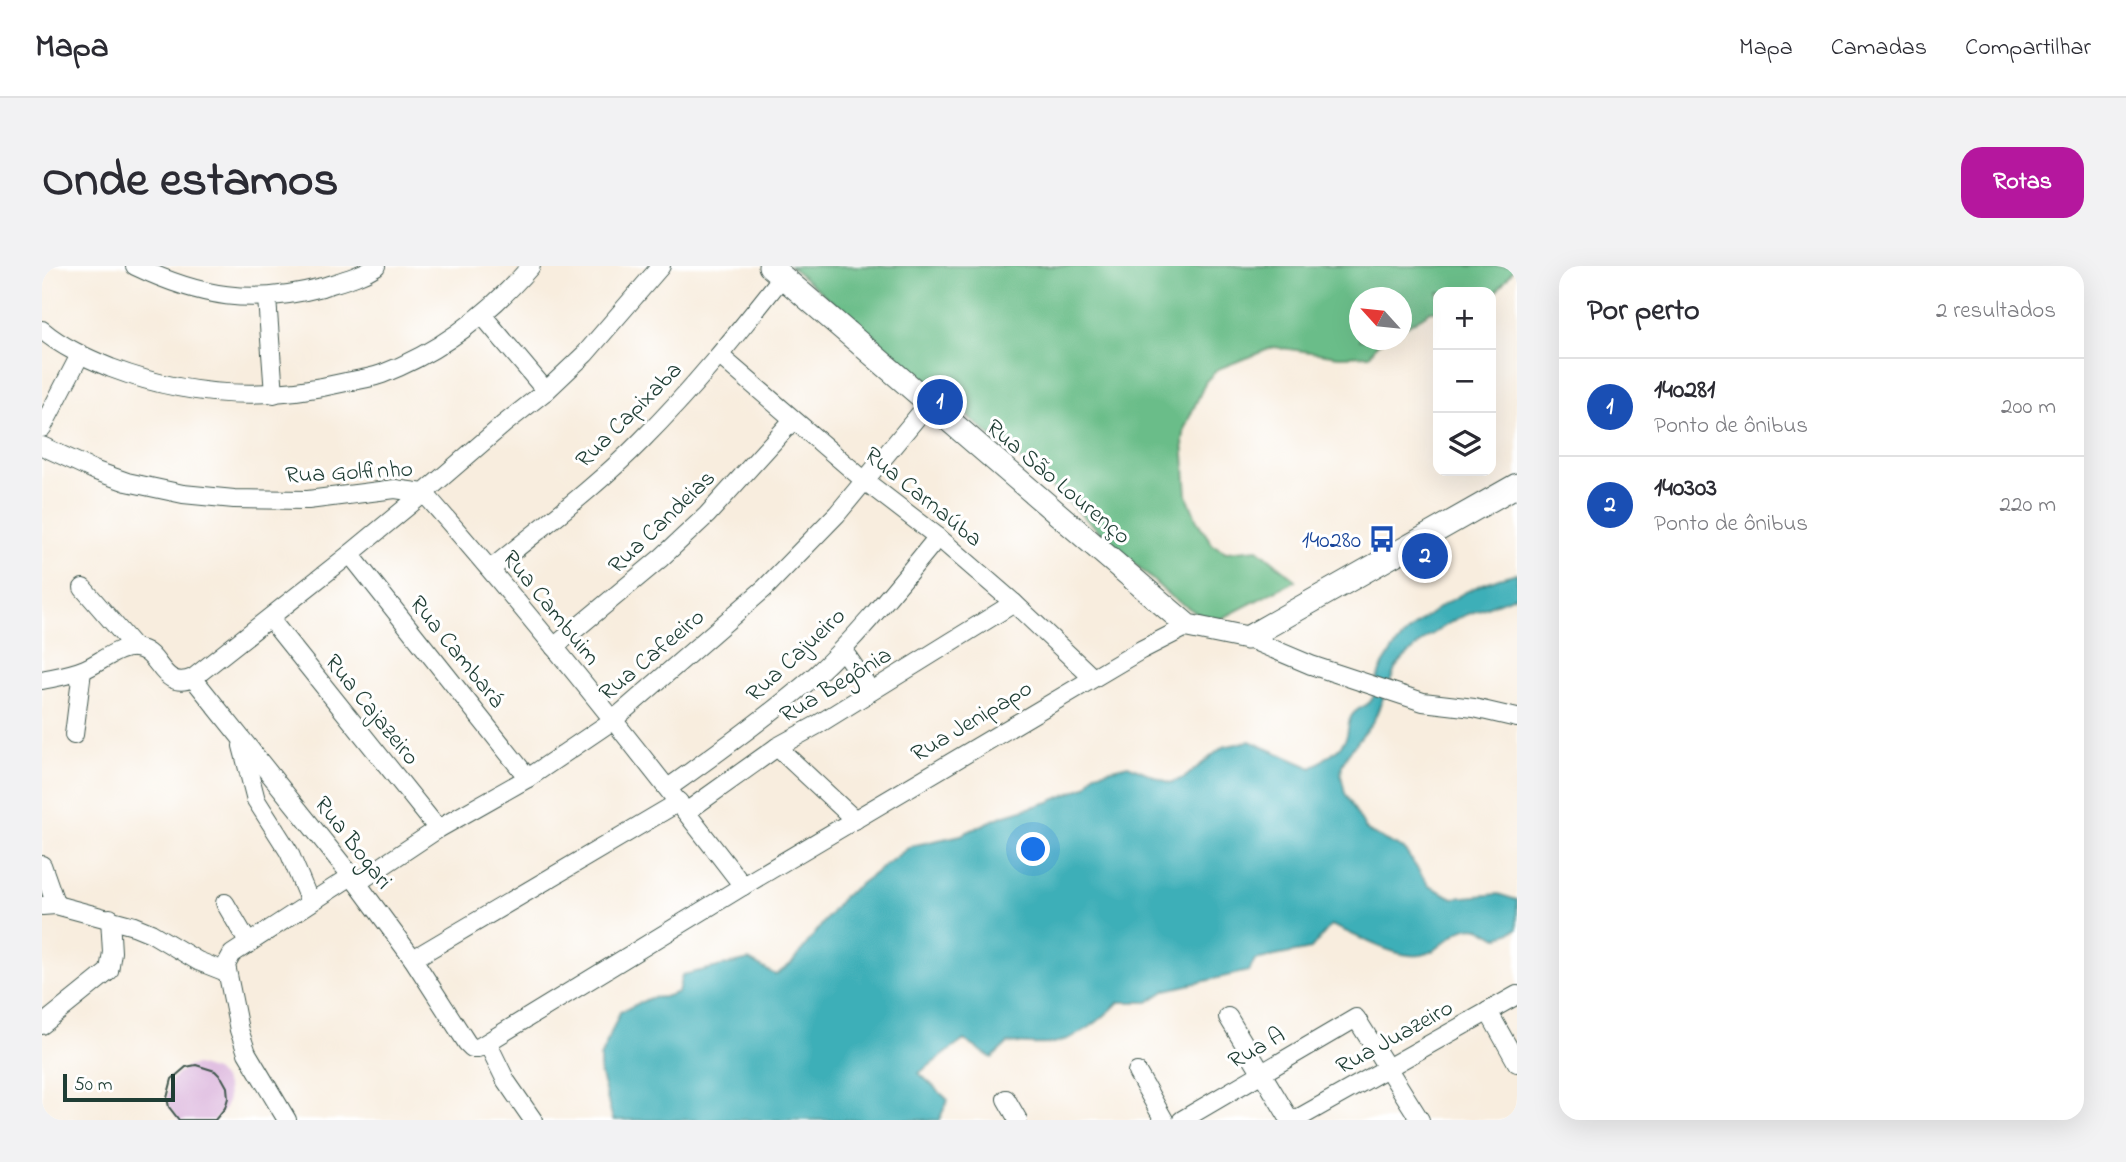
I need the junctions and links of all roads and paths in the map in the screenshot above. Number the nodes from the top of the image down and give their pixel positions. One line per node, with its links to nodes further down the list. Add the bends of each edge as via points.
1 (135, 266): 6 (street, via 214,294)
2 (376, 266): 6 (street, via 349,279)
3 (531, 266): 7 (street)
4 (661, 266): 11 (street, Rua Golfinho, via 585,354)
5 (776, 271): 10 (street, Rua Capixaba); 13 (street, Rua São Lourenço)
6 (267, 298): 12 (street)
7 (483, 316): 11 (street); 12 (street, via 428,352 381,374)
8 (42, 330): 9 (street)
9 (80, 355): 12 (street, via 164,385 216,393); 15 (street)
10 (720, 356): 14 (street, Rua Carnaúba); 22 (street, Rua Capixaba, via 643,440)
11 (546, 391): 19 (street, Rua Golfinho)
12 (274, 394)
13 (928, 404): 17 (street, Rua Cafeeiro); 26 (street, Rua São Lourenço)
14 (793, 420): 17 (street, Rua Carnaúba); 28 (street, Rua Candeias, via 707,515)
15 (42, 428)
16 (42, 446): 19 (street, Rua Golfinho, via 127,482 183,494 308,500 395,489)
17 (865, 481): 20 (street, Rua Carnaúba); 37 (street, Rua Cafeeiro, via 765,588)
18 (1517, 485): 27 (street)
19 (424, 493): 21 (street); 22 (street, Rua Cambuim)
20 (938, 537): 24 (street, Rua Carnaúba); 30 (street, Rua Cajueiro)
21 (350, 554): 25 (street); 41 (street, Rua Cambará)
22 (491, 569): 28 (street, Rua Cambuim)
23 (83, 588): 29 (street)
24 (1014, 603): 33 (street, Rua Carnaúba); 35 (street, Rua Begônia)
25 (270, 619): 32 (street); 45 (street, Rua Cajazeiro)
26 (1188, 626): 27 (street); 33 (street, Rua Jenipapo)
27 (1247, 638): 36 (street, via 1311,665 1423,702)
28 (554, 648): 37 (street, Rua Cambuim)
29 (128, 649): 31 (street); 32 (street, via 147,652 172,678)
30 (842, 649): 35 (street); 42 (street, Rua Cajueiro, via 757,722)
31 (82, 671): 34 (street); 38 (street)
32 (193, 678): 39 (street, Rua Bogari)
33 (1093, 678): 44 (street, Rua Jenipapo)
34 (42, 680)
35 (871, 691): 40 (street, Rua Begônia)
36 (1517, 718)
37 (612, 720): 41 (street, Rua Cafeeiro); 42 (street, Rua Cambuim)
38 (74, 735)
39 (241, 741): 47 (street, Rua Bogari); 49 (street, via 256,800 289,852)
40 (777, 747): 43 (street, Rua Begônia); 44 (street)
41 (528, 778): 45 (street, Rua Cafeeiro)
42 (668, 788): 43 (street, Rua Cambuim)
43 (682, 807): 48 (street, Rua Cambuim); 54 (street)
44 (855, 820): 48 (street, Rua Jenipapo)
45 (438, 829): 47 (street, Rua Cafeeiro)
46 (42, 865): 51 (street)
47 (354, 880): 49 (street, Rua Cafeeiro); 54 (street, Rua Bogari)
48 (743, 886): 60 (street, Rua Jenipapo)
49 (310, 902): 53 (street, Rua Cafeeiro)
50 (225, 903): 53 (street)
51 (49, 905): 52 (street)
52 (110, 918): 55 (street, via 151,933); 59 (street, via 109,971)
53 (249, 944): 55 (street, Rua Cafeeiro, via 227,960)
54 (413, 959): 60 (street, Rua Bogari, via 472,1048)
55 (226, 972): 66 (street, via 247,1053)
56 (1517, 995): 57 (street, Rua Juazeiro)
57 (1488, 1011): 61 (street); 62 (street, Rua Juazeiro)
58 (1228, 1017): 64 (street)
59 (42, 1024)
60 (488, 1044): 67 (street)
61 (1517, 1063)
62 (1389, 1068): 64 (street, Rua A, via 1356,1018); 71 (street, Rua Juazeiro); 72 (street)
63 (1137, 1072): 69 (street)
64 (1261, 1073): 70 (street, Rua A); 71 (street)
65 (1006, 1099): 68 (street)
66 (287, 1120)
67 (533, 1120)
68 (1018, 1120)
69 (1164, 1120)
70 (1182, 1120)
71 (1293, 1120)
72 (1420, 1120)

